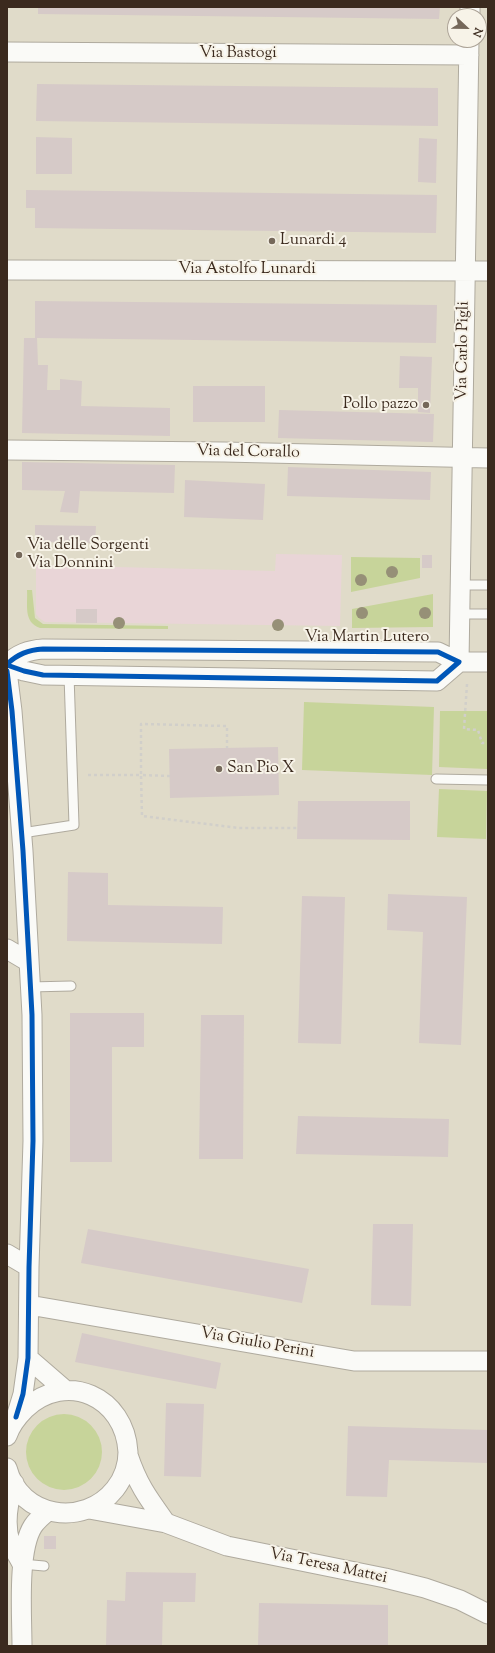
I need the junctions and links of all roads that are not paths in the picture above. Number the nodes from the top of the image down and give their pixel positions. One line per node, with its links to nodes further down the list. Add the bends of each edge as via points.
1 (469, 48): 2 (street, Via Bastogi); 4 (street, Via Carlo Pigli)
2 (7, 52)
3 (7, 270): 4 (street, Via Astolfo Lunardi)
4 (465, 271): 5 (street, Via Astolfo Lunardi); 7 (street, Via Carlo Pigli)
5 (488, 271)
6 (7, 450): 7 (street, Via del Corallo)
7 (462, 458): 8 (street, Via del Corallo); 9 (street, Via Carlo Pigli)
8 (488, 458)
9 (461, 585): 10 (lane); 11 (street, Via Carlo Pigli)
10 (488, 585)
11 (460, 614): 12 (lane); 13 (street, Via Carlo Pigli)
12 (488, 614)
13 (464, 662): 14 (street, Via Martin Lutero); 15 (street, Via Martin Lutero, via 438,652 43,649 25,652); 17 (street, Via Martin Lutero, via 437,680)
14 (488, 662)
15 (7, 664): 17 (street, Via Martin Lutero, via 35,674)
16 (7, 670): 20 (street)
17 (69, 676): 20 (lane, via 74,825)
18 (436, 779): 19 (lane)
19 (488, 780)
20 (22, 833): 22 (street)
21 (7, 948): 22 (street)
22 (29, 962): 24 (street)
23 (71, 986): 24 (lane)
24 (30, 987): 26 (street, via 33,1141)
25 (7, 1254): 26 (street)
26 (29, 1267): 27 (street)
27 (29, 1305): 28 (street); 29 (street, Via Giulio Perini, via 354,1361)
28 (28, 1358): 30 (street); 31 (street, via 23,1394)
29 (488, 1361)
30 (65, 1390): 31 (street, via 35,1400); 33 (street, via 94,1396 113,1412 125,1432)
31 (16, 1417): 32 (street)
32 (7, 1436)
33 (128, 1453): 35 (street, via 120,1482 106,1499); 37 (street, via 135,1476 144,1493)
34 (10, 1476): 36 (street, via 29,1501); 38 (street, via 8,1522)
35 (89, 1509): 36 (street, via 61,1514); 37 (street, Via Teresa Mattei)
36 (48, 1511): 38 (street, via 32,1526)
37 (166, 1523): 40 (street, Via Teresa Mattei, via 227,1546 425,1588 460,1600)
38 (15, 1562): 39 (lane); 41 (street)
39 (44, 1566)
40 (488, 1614)
41 (22, 1646)

